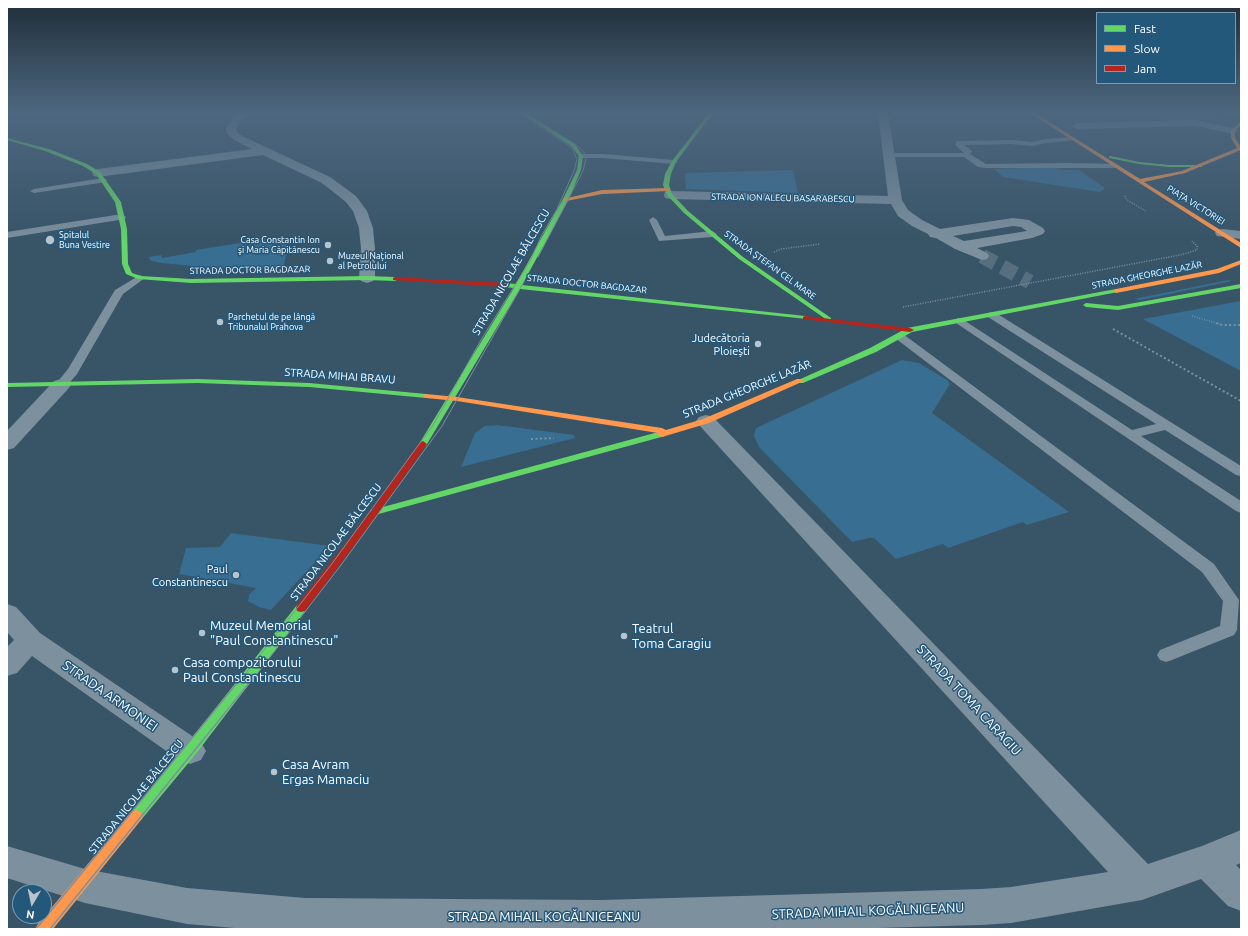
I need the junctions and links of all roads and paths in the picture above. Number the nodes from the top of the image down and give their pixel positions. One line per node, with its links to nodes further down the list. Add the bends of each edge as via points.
1 (580, 156): 21 (main road, STRADA NICOLAE BĂLCESCU, via 579,170)
2 (64, 157): 17 (main road, via 85,165)
3 (227, 157): 17 (street)
4 (276, 157): 37 (street, via 326,180 351,199 360,211 366,228)
5 (611, 157): 13 (lane)
6 (678, 157): 13 (main road)
7 (889, 157): 22 (street)
8 (968, 157): 14 (lane, via 981,166)
9 (1045, 157): 14 (lane)
10 (1100, 157): 15 (main road, PIAȚA VICTORIEI)
11 (1109, 157): 16 (main road, via 1139,163)
12 (1223, 157): 16 (main road)
13 (674, 162): 19 (main road, via 668,174)
14 (1068, 165): 15 (lane)
15 (1115, 166): 18 (main road, PIAȚA VICTORIEI)
16 (1201, 166): 18 (main road, via 1167,177)
17 (100, 176): 20 (lane); 23 (main road, via 114,195)
18 (1140, 181): 27 (main road, PIAȚA VICTORIEI)
19 (668, 190): 21 (main road, via 602,192); 22 (street, STRADA ION ALECU BASARABESCU); 25 (main road, STRADA ȘTEFAN CEL MARE, via 686,212)
20 (34, 191)
21 (566, 199): 39 (main road, STRADA NICOLAE BĂLCESCU)
22 (895, 200): 26 (street, via 903,212)
23 (122, 217): 28 (lane); 36 (main road, via 125,264 129,274)
24 (653, 220): 25 (lane, via 662,239)
25 (712, 234): 43 (main road, STRADA ȘTEFAN CEL MARE, via 770,279)
26 (935, 234): 31 (street); 31 (street, via 1007,222 1020,222 1038,231)
27 (1222, 234): 29 (street); 32 (main road, PIAȚA VICTORIEI)
28 (7, 235)
29 (1241, 235)
30 (820, 244): 33 (path)
31 (960, 246): 34 (street)
32 (1241, 246)
33 (774, 252)
34 (982, 256)
35 (1241, 262): 40 (main road, STRADA GHEORGHE LAZĂR, via 1219,271)
36 (140, 278): 37 (main road, STRADA DOCTOR BAGDAZAR, via 190,281); 50 (lane, via 119,292 74,371)
37 (367, 278): 39 (main road, STRADA DOCTOR BAGDAZAR, via 418,279)
38 (1241, 286): 40 (main road, STRADA GHEORGHE LAZĂR, via 1118,308)
39 (518, 287): 43 (main road, STRADA DOCTOR BAGDAZAR); 52 (main road, STRADA NICOLAE BĂLCESCU)
40 (1055, 303): 41 (main road, STRADA GHEORGHE LAZĂR)
41 (992, 315): 44 (main road, STRADA GHEORGHE LAZĂR); 56 (lane)
42 (1189, 315): 45 (path, via 1222,325)
43 (832, 321): 47 (main road, STRADA ȘTEFAN CEL MARE); 48 (main road, STRADA DOCTOR BAGDAZAR)
44 (958, 321): 48 (main road, STRADA GHEORGHE LAZĂR); 58 (lane)
45 (1241, 324)
46 (1109, 327): 53 (path)
47 (849, 333)
48 (905, 333): 55 (main road, STRADA GHEORGHE LAZĂR); 65 (lane, via 1208,568 1231,600 1228,630)
49 (7, 385): 50 (main road, STRADA MIHAI BRAVU)
50 (60, 385): 52 (main road, STRADA MIHAI BRAVU, via 253,382); 59 (street)
51 (1241, 397): 53 (path)
52 (452, 398): 57 (main road, STRADA MIHAI BRAVU); 62 (main road, STRADA NICOLAE BĂLCESCU)
53 (1237, 398): 54 (path)
54 (1241, 401)
55 (706, 421): 57 (main road, STRADA GHEORGHE LAZĂR); 71 (street, STRADA TOMA CARAGIU)
56 (1168, 425): 58 (lane); 60 (lane)
57 (669, 432): 62 (main road, STRADA GHEORGHE LAZĂR)
58 (1131, 434): 61 (lane)
59 (7, 444)
60 (1241, 472)
61 (1241, 508)
62 (375, 512): 67 (main road, STRADA NICOLAE BĂLCESCU)
63 (7, 614): 64 (street, STRADA ARMONIEI)
64 (19, 644): 66 (street); 67 (street, STRADA ARMONIEI)
65 (1166, 655)
66 (7, 665)
67 (190, 751): 72 (main road, STRADA NICOLAE BĂLCESCU)
68 (1241, 846): 69 (street)
69 (1207, 861): 71 (street); 73 (street)
70 (7, 862): 72 (street)
71 (1142, 883): 74 (street, STRADA MIHAIL KOGĂLNICEANU, via 1011,905)
72 (80, 885): 74 (street, STRADA MIHAIL KOGĂLNICEANU, via 187,906 305,916); 75 (main road, STRADA NICOLAE BĂLCESCU)
73 (1241, 894)
74 (536, 923)
75 (43, 929)

